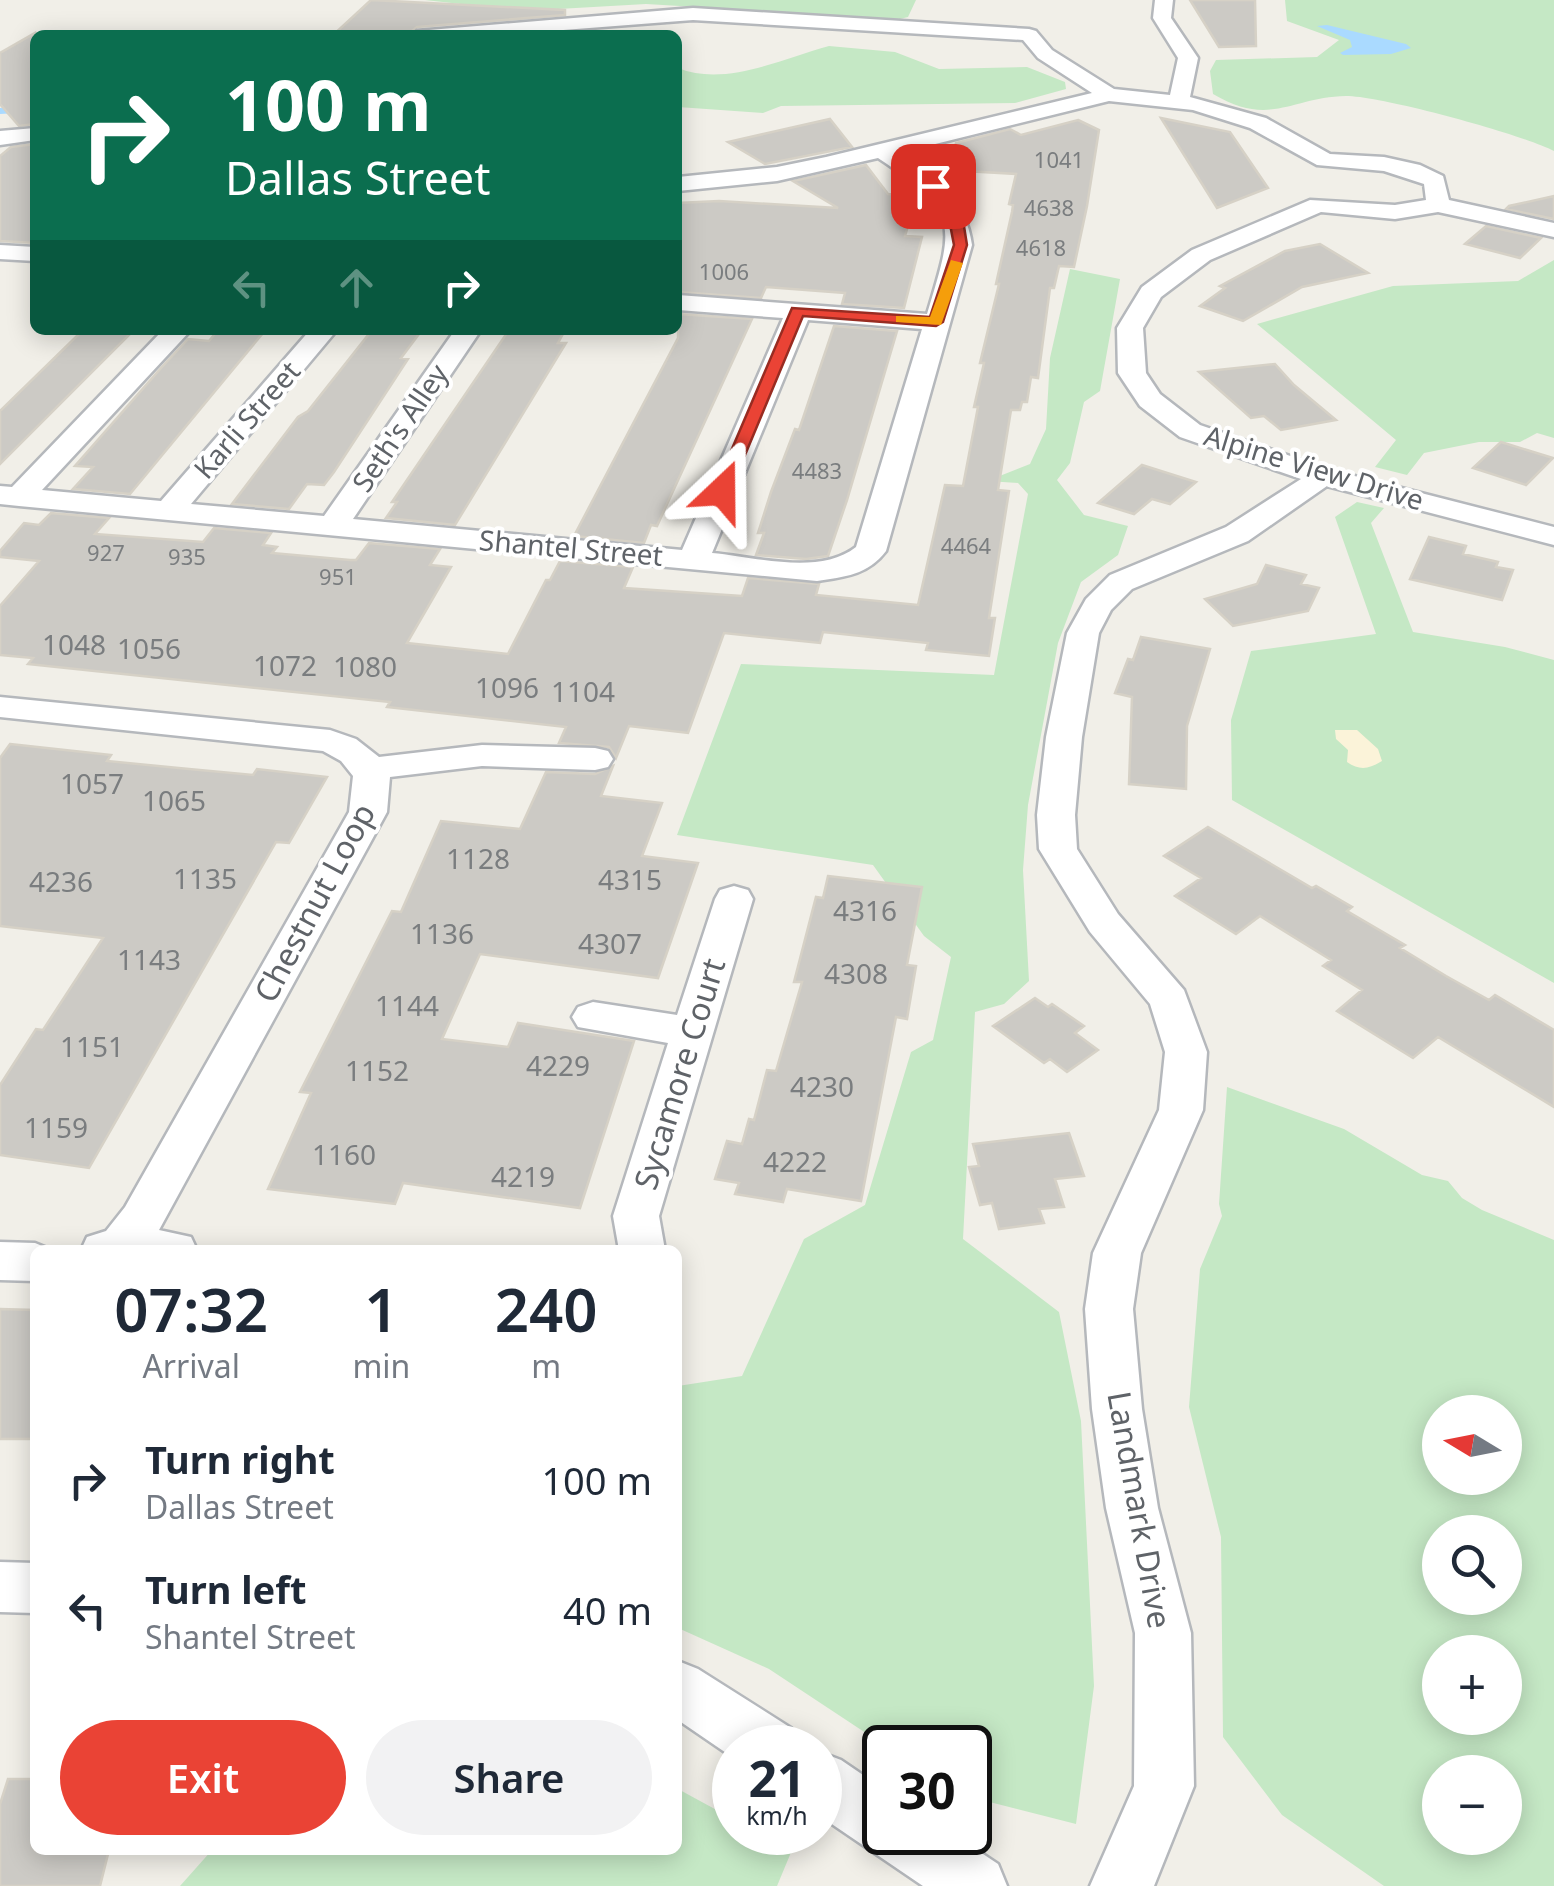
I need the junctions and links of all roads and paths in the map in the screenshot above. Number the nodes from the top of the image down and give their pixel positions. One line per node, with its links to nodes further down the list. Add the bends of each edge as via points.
1 (1164, 0): 4 (street, via 1162,18 1188,58)
2 (428, 30): 3 (street, via 683,14 1029,35 1045,54)
3 (1109, 95): 4 (street); 7 (street)
4 (1179, 100): 8 (street, via 1258,122)
5 (30, 135): 6 (street)
6 (0, 138)
7 (882, 151): 9 (street, via 777,174); 17 (street, Shantel Street, via 933,186 960,225)
8 (1325, 160): 10 (street, via 1328,185); 11 (street, via 1412,170 1435,181)
9 (682, 184)
10 (1318, 205): 11 (street, Alpine View Drive, via 1395,212); 21 (street, Alpine View Drive, via 1201,255 1151,292 1130,328 1132,373 1176,421)
11 (1438, 205): 12 (street, Alpine View Drive)
12 (1554, 230)
13 (0, 252): 14 (street)
14 (30, 254)
15 (682, 302): 16 (street)
16 (798, 312): 17 (street); 26 (street)
17 (936, 322): 26 (street, Shantel Street, via 870,551 851,566 818,572)
18 (173, 335): 22 (street)
19 (320, 335): 23 (street, Karli Street)
20 (465, 335): 24 (street, Seth's Alley)
21 (1321, 476): 25 (street, Alpine View Drive); 42 (street, Landmark Drive, via 1237,534 1121,582 1083,634 1064,737 1058,849 1104,923 1168,1000 1186,1052 1181,1110 1117,1253 1109,1309 1132,1508 1163,1633 1164,1786)
22 (10, 496): 23 (street, Shantel Street)
23 (169, 511): 24 (street, Shantel Street)
24 (333, 526): 26 (street, Shantel Street)
25 (1554, 536)
26 (694, 558)
27 (0, 707): 29 (street, Chestnut Loop, via 330,741)
28 (595, 759): 29 (street, via 459,754)
29 (371, 769): 33 (street, Chestnut Loop, via 376,790 368,812 142,1220)
30 (734, 898): 32 (street, Sycamore Court)
31 (593, 1017): 32 (street)
32 (692, 1032): 34 (street, Sycamore Court, via 636,1216)
33 (116, 1245)
34 (641, 1245)
35 (0, 1261): 36 (street)
36 (30, 1262)
37 (0, 1587): 38 (street)
38 (30, 1588)
39 (682, 1691): 40 (street)
40 (735, 1725)
41 (930, 1855): 43 (street)
42 (1132, 1867)
43 (976, 1886)

